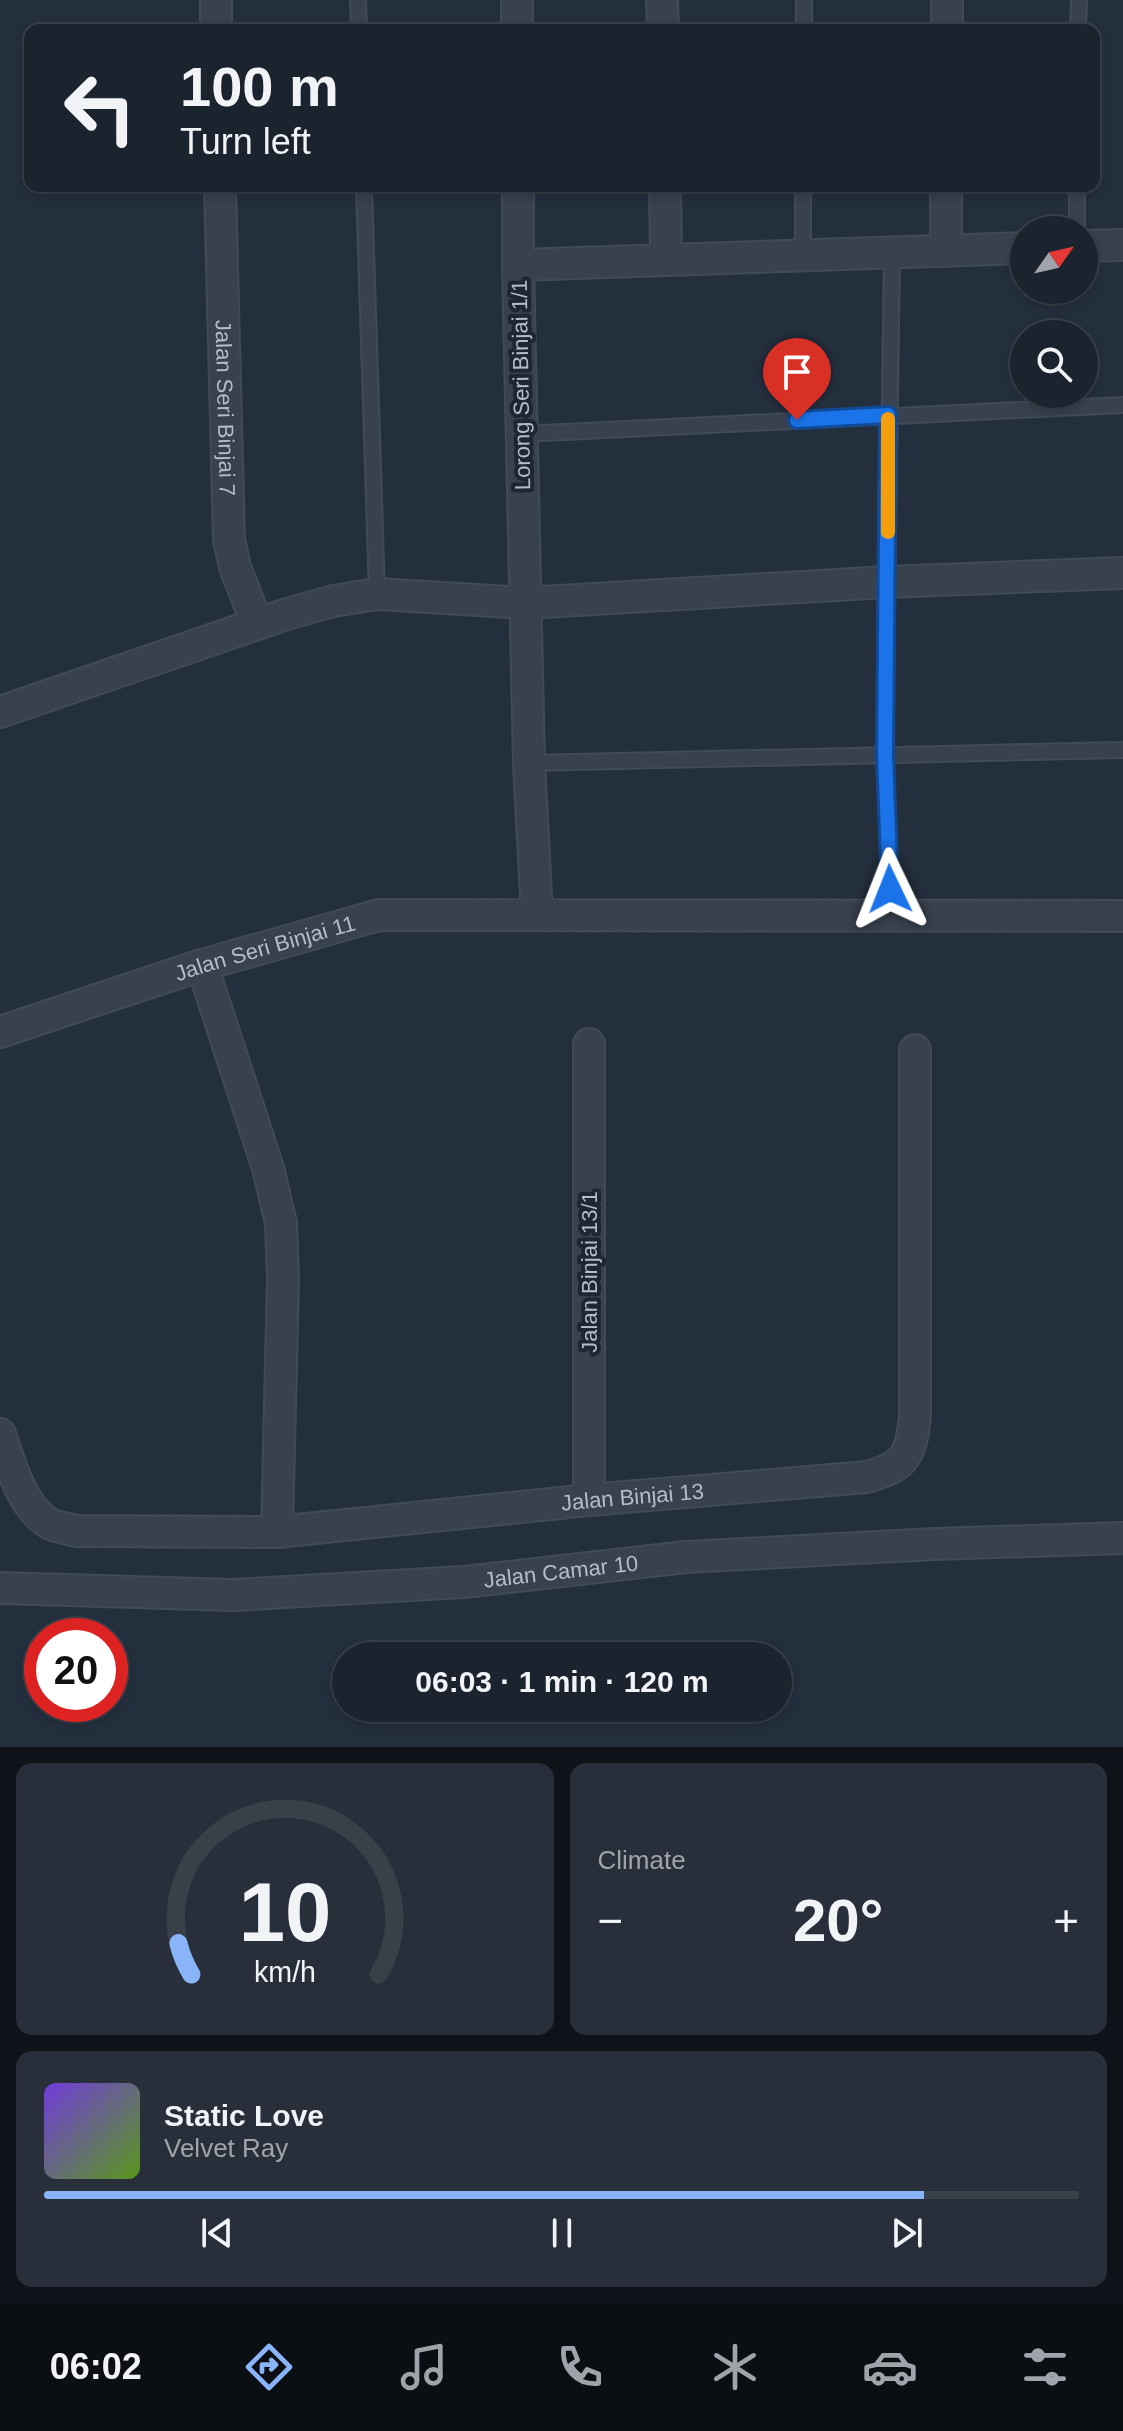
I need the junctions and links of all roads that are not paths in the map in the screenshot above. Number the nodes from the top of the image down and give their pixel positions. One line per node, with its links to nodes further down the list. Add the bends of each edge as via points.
1 (216, 0): 8 (street)
2 (358, 0): 9 (lane)
3 (517, 0): 10 (street)
4 (662, 0): 11 (street)
5 (804, 0): 12 (lane)
6 (947, 0): 13 (street)
7 (1079, 0): 14 (lane)
8 (216, 24)
9 (359, 24)
10 (517, 24)
11 (663, 24)
12 (804, 24)
13 (947, 24)
14 (1078, 24)
15 (220, 192): 38 (street, Jalan Seri Binjai 7, via 229,540)
16 (364, 192): 36 (lane)
17 (518, 192): 30 (street)
18 (665, 192): 29 (street)
19 (803, 192): 28 (lane)
20 (946, 192): 26 (street)
21 (1077, 192): 22 (lane)
22 (1077, 216)
23 (1123, 245): 24 (street)
24 (1098, 246)
25 (1010, 249): 26 (street, Lorong Seri Binjai 1/1)
26 (946, 251): 27 (street, Lorong Seri Binjai 1/1)
27 (892, 252): 28 (street, Lorong Seri Binjai 1/1); 32 (lane)
28 (803, 255): 29 (street, Lorong Seri Binjai 1/1)
29 (666, 259): 30 (street, Lorong Seri Binjai 1/1)
30 (518, 265): 33 (street, Lorong Seri Binjai 1/1)
31 (1123, 405): 32 (lane)
32 (888, 415): 33 (lane); 35 (lane)
33 (523, 434): 37 (street, Lorong Seri Binjai 1/1)
34 (1123, 573): 35 (street)
35 (887, 582): 37 (street); 41 (lane)
36 (377, 594): 37 (street); 38 (street)
37 (525, 603): 42 (street, Lorong Seri Binjai 1/1)
38 (257, 624): 39 (street)
39 (0, 712)
40 (1123, 750): 41 (lane)
41 (885, 754): 42 (lane); 44 (lane)
42 (529, 763): 43 (street, Lorong Seri Binjai 1/1)
43 (537, 915): 44 (street, Jalan Seri Binjai 11); 46 (street, Jalan Seri Binjai 11, via 379,915)
44 (891, 916): 45 (street, Jalan Seri Binjai 11)
45 (1123, 916)
46 (202, 965): 47 (street, Jalan Seri Binjai 11); 52 (street, via 281,1223)
47 (0, 1032)
48 (589, 1044): 51 (street, Jalan Binjai 13/1)
49 (915, 1050): 51 (street, Jalan Binjai 13, via 915,1416 912,1443 902,1463 867,1477)
50 (0, 1434): 52 (street, Jalan Binjai 13, via 27,1501 50,1524 77,1531)
51 (589, 1500): 52 (street, Jalan Binjai 13)
52 (277, 1532)
53 (1123, 1538): 54 (street, Jalan Camar 10, via 686,1557 464,1582 233,1595)
54 (0, 1588)

